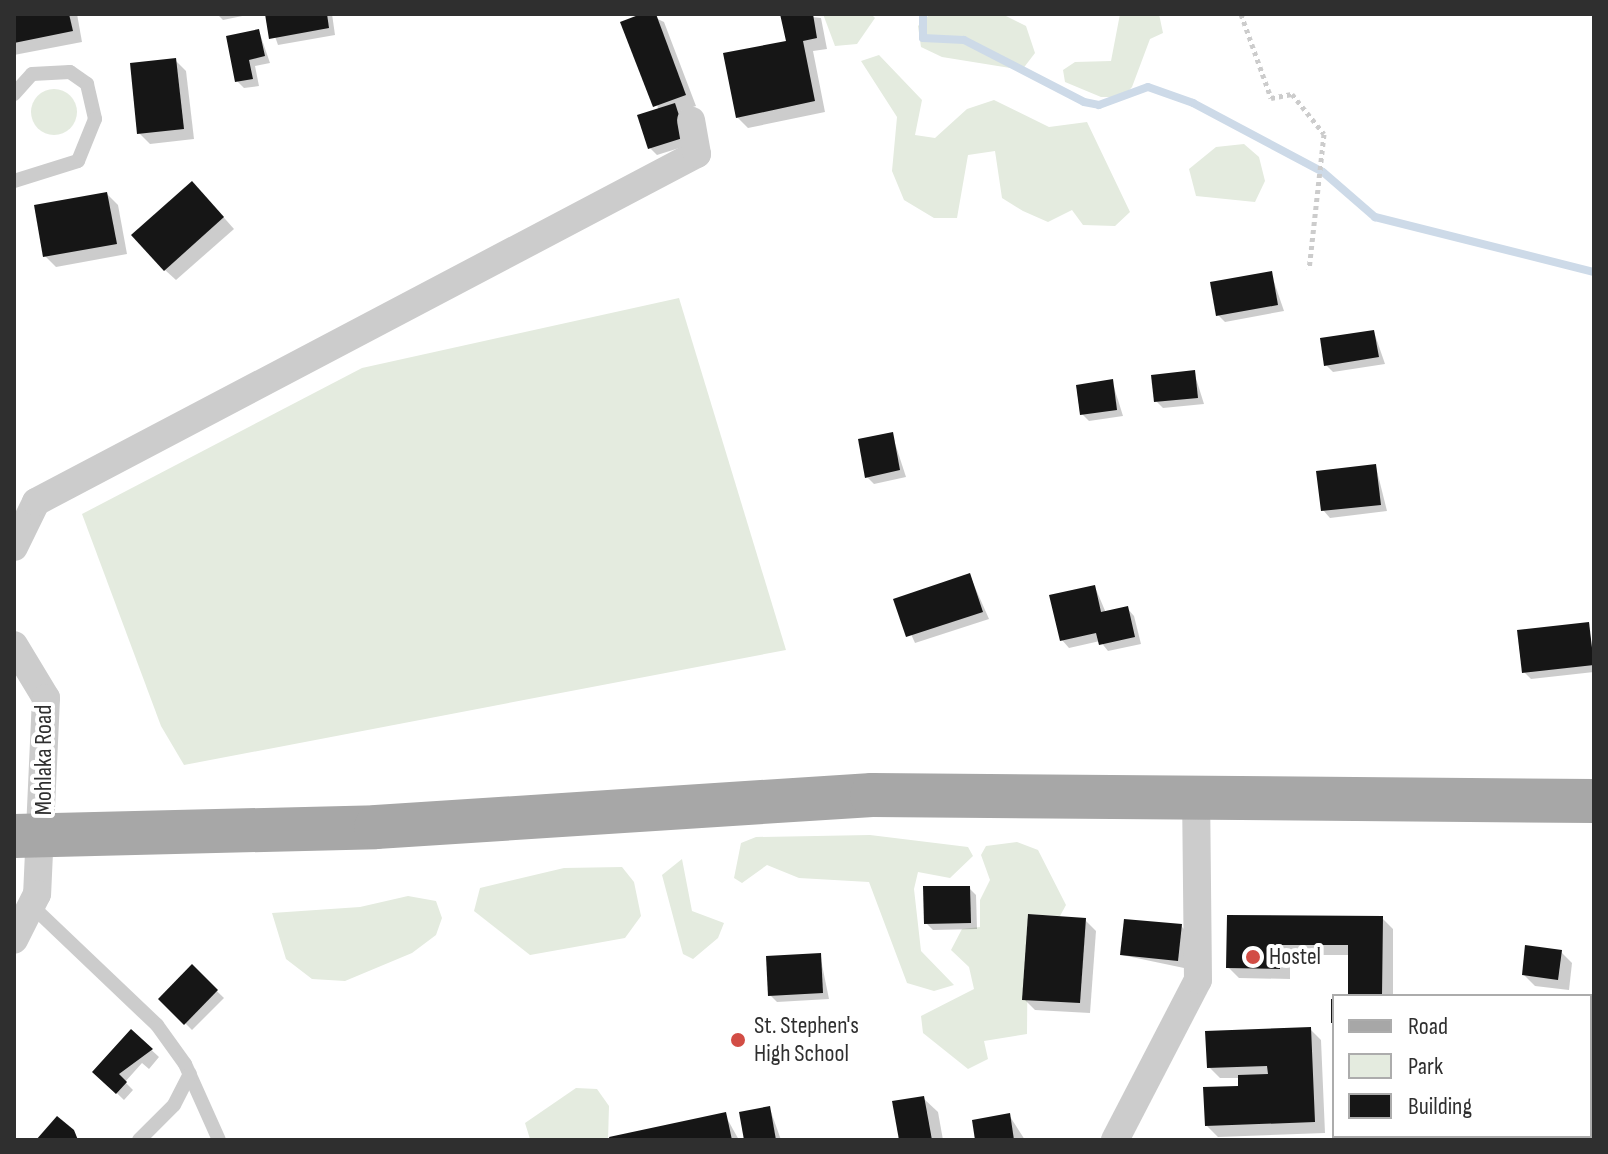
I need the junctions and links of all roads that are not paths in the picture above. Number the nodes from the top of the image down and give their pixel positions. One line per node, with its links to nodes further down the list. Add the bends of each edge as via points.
1 (14, 94): 3 (lane, via 32,74 70,72 87,84 95,119 78,161)
2 (691, 121): 4 (street, via 697,154 36,502)
3 (14, 181)
4 (14, 547)
5 (14, 645): 8 (street, Mohlaka Road, via 46,698)
6 (1196, 796): 7 (main road); 8 (main road, via 872,795 376,827); 14 (street, via 1198,980)
7 (1594, 801)
8 (29, 836): 9 (street, Mohlaka Road)
9 (32, 906): 10 (street, Mohlaka Road); 11 (lane, via 157,1025)
10 (14, 940)
11 (190, 1074): 12 (lane, via 174,1105); 13 (lane)
12 (139, 1140)
13 (219, 1140)
14 (1115, 1140)

